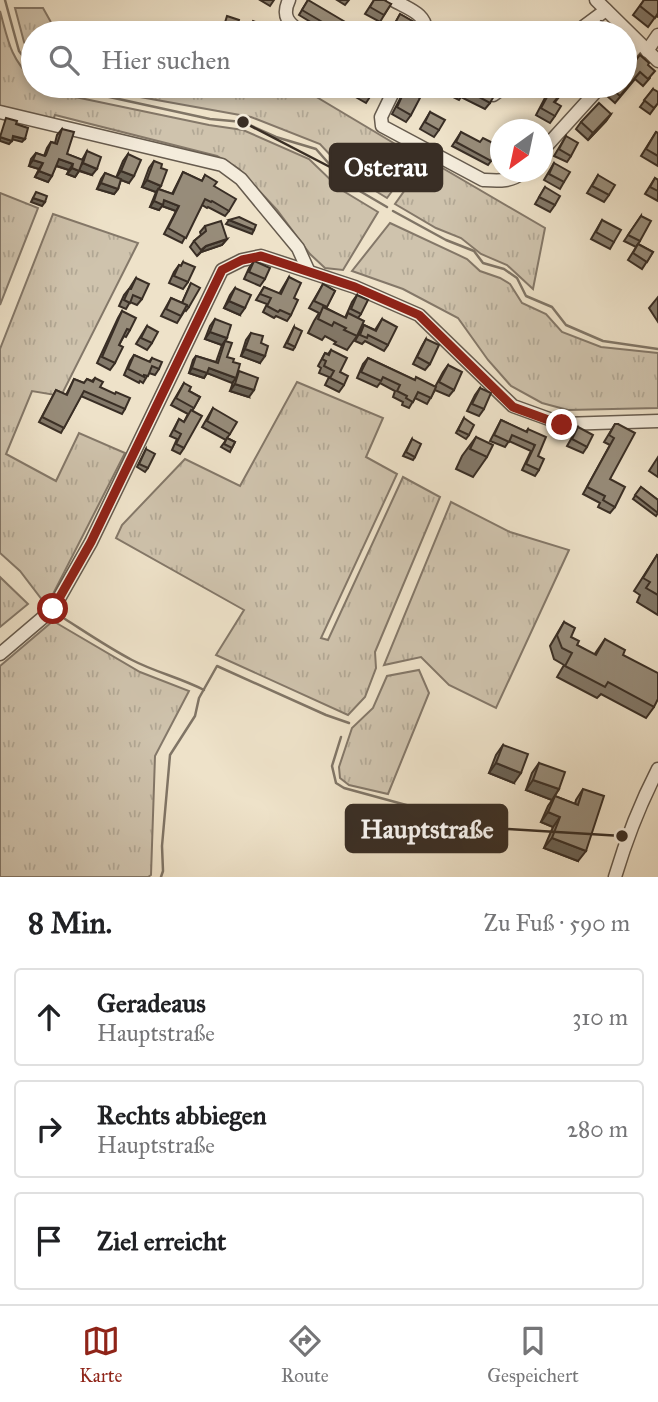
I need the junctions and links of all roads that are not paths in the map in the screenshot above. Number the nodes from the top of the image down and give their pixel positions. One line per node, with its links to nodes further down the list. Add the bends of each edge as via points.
1 (289, 0): 5 (street, via 285,12)
2 (393, 0): 6 (street)
3 (596, 0): 4 (street)
4 (606, 10): 7 (street); 8 (street)
5 (289, 21)
6 (424, 21)
7 (591, 21)
8 (617, 21)
9 (658, 36): 11 (street)
10 (637, 41): 11 (street)
11 (643, 47): 12 (street); 13 (street)
12 (637, 51)
13 (658, 61)
14 (390, 98): 18 (street, via 382,125)
15 (590, 98): 17 (street)
16 (0, 112): 19 (street, via 222,165 241,179 298,248)
17 (553, 139)
18 (490, 180)
19 (308, 270): 20 (street, via 419,315 513,407 562,425); 21 (street, via 261,256 222,270 91,542 53,609)
20 (658, 421)
21 (0, 654)
22 (658, 769): 23 (street)
23 (615, 877)

